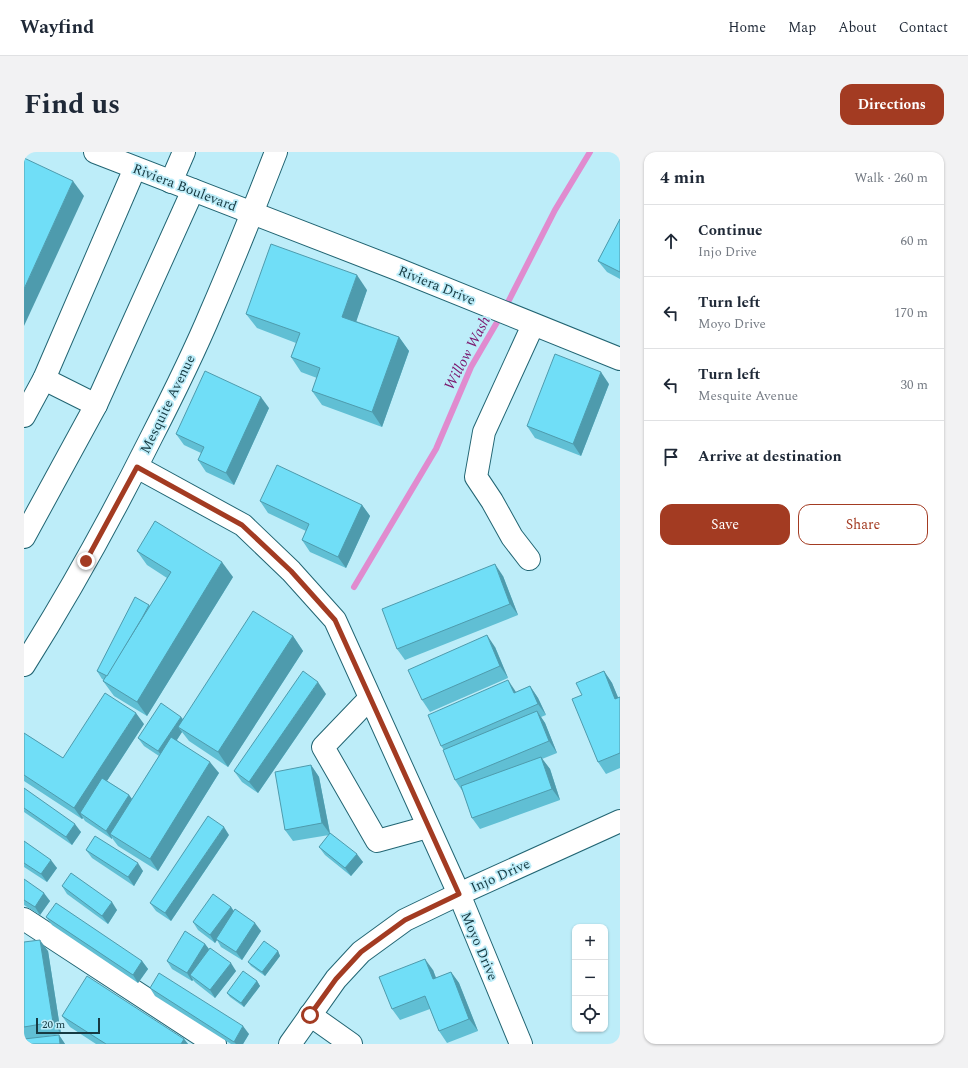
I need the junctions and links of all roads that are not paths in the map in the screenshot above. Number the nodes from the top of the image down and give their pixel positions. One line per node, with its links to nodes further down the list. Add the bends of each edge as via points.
1 (95, 152): 4 (street, Riviera Boulevard)
2 (184, 152): 5 (street)
3 (276, 152): 7 (street, Mesquite Avenue)
4 (134, 168): 5 (street, Riviera Boulevard); 10 (street)
5 (172, 182): 6 (street, Riviera Boulevard)
6 (193, 190): 7 (street, Riviera Boulevard); 11 (street)
7 (252, 213): 8 (street, Riviera Drive); 13 (street, Mesquite Avenue, via 211,314)
8 (533, 325): 9 (street, Riviera Drive); 15 (street, via 484,432 476,477 512,537)
9 (620, 359)
10 (44, 379): 11 (street); 12 (street)
11 (96, 405): 14 (street)
12 (24, 416)
13 (137, 467): 16 (street, Mesquite Avenue, via 86,561); 17 (street, Moyo Drive, via 242,525 291,571 335,620)
14 (24, 537)
15 (529, 559)
16 (24, 666)
17 (370, 698): 19 (street, Moyo Drive); 19 (street, via 323,747 377,841)
18 (620, 821): 20 (street, Injo Drive)
19 (428, 827): 20 (street, Moyo Drive)
20 (459, 894): 22 (street, Injo Drive, via 405,920 361,952 336,979); 26 (street, Moyo Drive)
21 (24, 919): 23 (street)
22 (310, 1015): 24 (street, Injo Drive); 25 (street)
23 (215, 1044)
24 (290, 1044)
25 (351, 1044)
26 (521, 1044)

